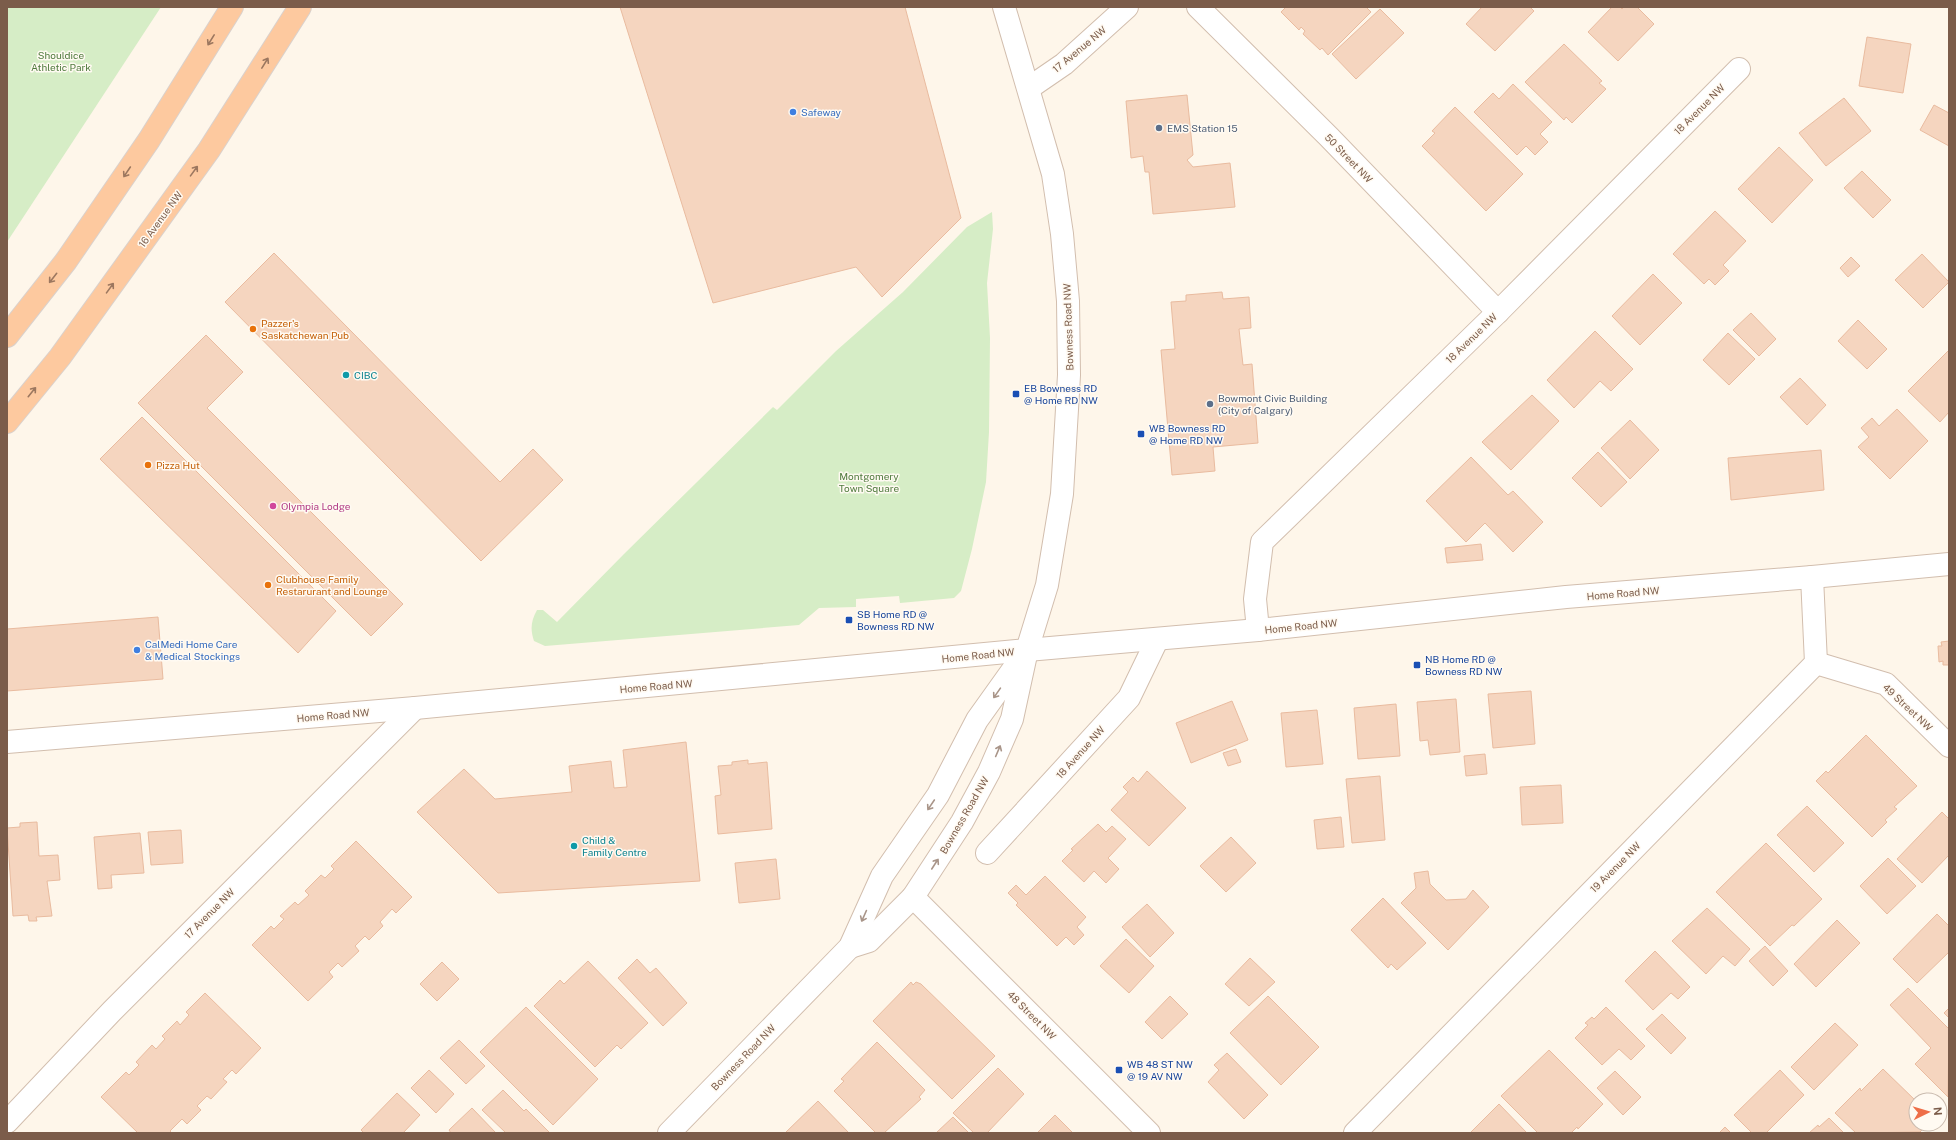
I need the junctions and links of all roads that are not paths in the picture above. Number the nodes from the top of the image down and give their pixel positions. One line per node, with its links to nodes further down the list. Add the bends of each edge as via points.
1 (232, 7): 9 (highway, one-way to 9, via 149,140 66,261)
2 (300, 7): 10 (highway, 16 Avenue NW, one-way to 2, via 60,357 209,150)
3 (1004, 7): 7 (street, Bowness Road NW)
4 (1127, 7): 7 (street, 17 Avenue NW, via 1064,64)
5 (1198, 7): 8 (street, 50 Street NW, via 1329,137)
6 (1739, 69): 8 (street, 18 Avenue NW)
7 (1029, 88): 15 (street, Bowness Road NW, via 1053,174 1062,234 1068,301 1069,375 1062,494 1047,585)
8 (1498, 312): 13 (street, 18 Avenue NW, via 1262,542 1255,599)
9 (7, 336)
10 (7, 422)
11 (1949, 564): 12 (street, Home Road NW)
12 (1812, 578): 13 (street, Home Road NW, via 1566,597); 16 (street)
13 (1258, 630): 14 (street, Home Road NW)
14 (1157, 640): 15 (street, Home Road NW); 20 (street, 18 Avenue NW, via 1128,698)
15 (1027, 650): 17 (street, Home Road NW); 21 (street, Bowness Road NW, one-way to 15, via 962,822 989,772 1012,719); 22 (street, Bowness Road NW, one-way to 22, via 977,720 938,795 882,876)
16 (1816, 663): 19 (street, 49 Street NW, via 1886,684); 26 (street, 19 Avenue NW)
17 (414, 708): 18 (street, Home Road NW); 23 (street, 17 Avenue NW, via 112,1010)
18 (7, 742)
19 (1949, 746)
20 (987, 853)
21 (914, 897): 22 (street, Bowness Road NW, via 869,941); 25 (street, 48 Street NW)
22 (850, 947): 24 (street, Bowness Road NW)
23 (7, 1122)
24 (669, 1133)
25 (1149, 1133)
26 (1355, 1133)

